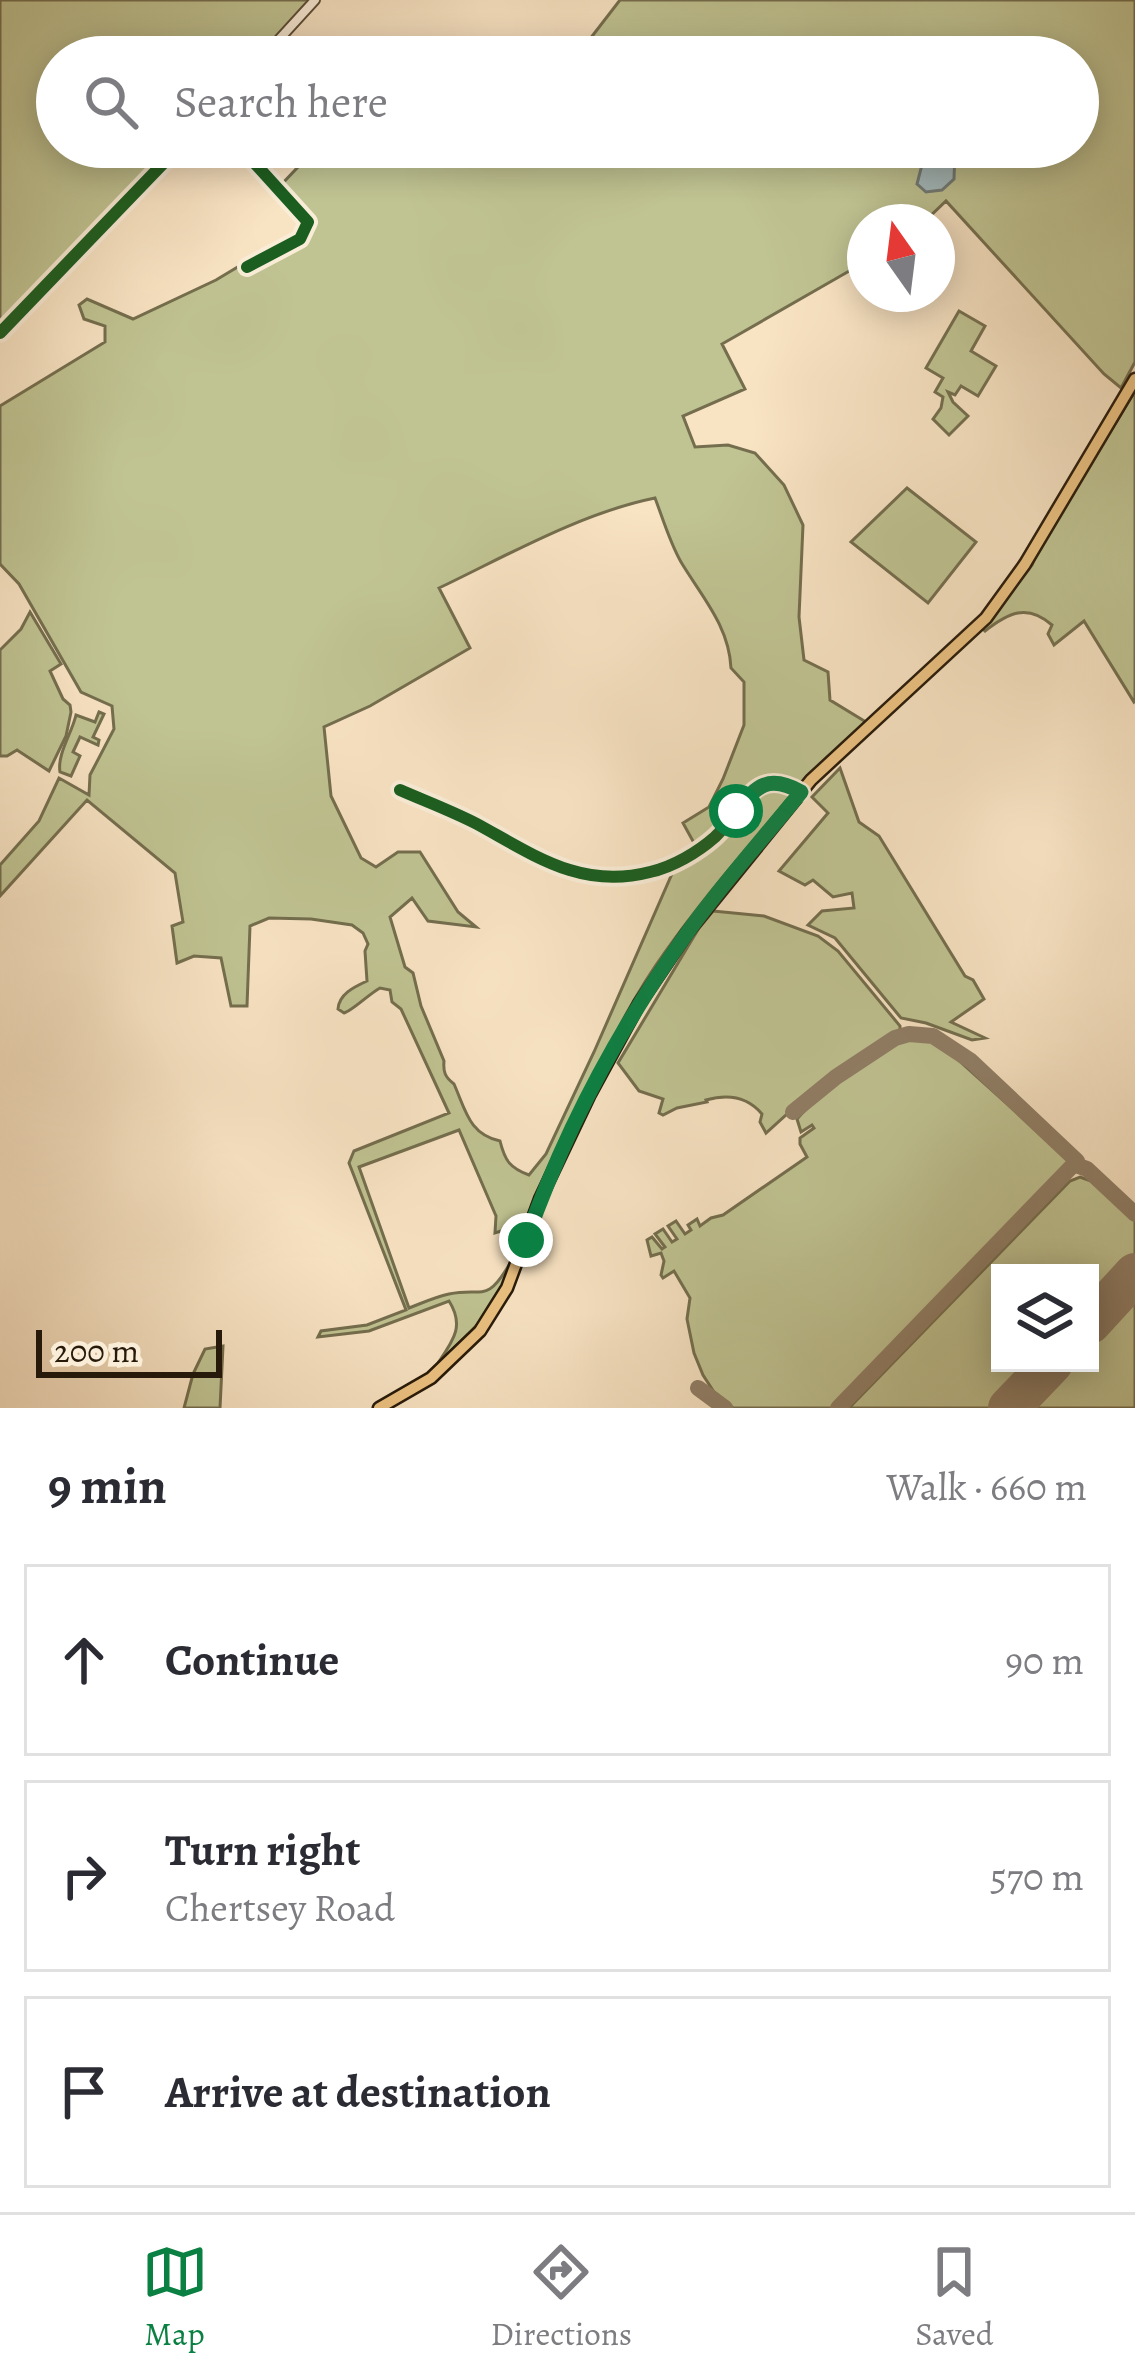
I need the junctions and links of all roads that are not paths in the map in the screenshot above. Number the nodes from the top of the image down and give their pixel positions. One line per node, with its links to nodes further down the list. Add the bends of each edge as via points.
1 (315, 0): 2 (street)
2 (282, 36)
3 (159, 168): 6 (street)
4 (259, 168): 5 (street, via 308,222 300,239)
5 (247, 267)
6 (0, 333)
7 (1135, 379): 9 (main road, via 986,618)
8 (400, 790): 9 (street, via 548,864 613,878 652,872 694,852 763,784)
9 (801, 792): 10 (main road, via 639,1004 481,1331 431,1378)
10 (379, 1408)

